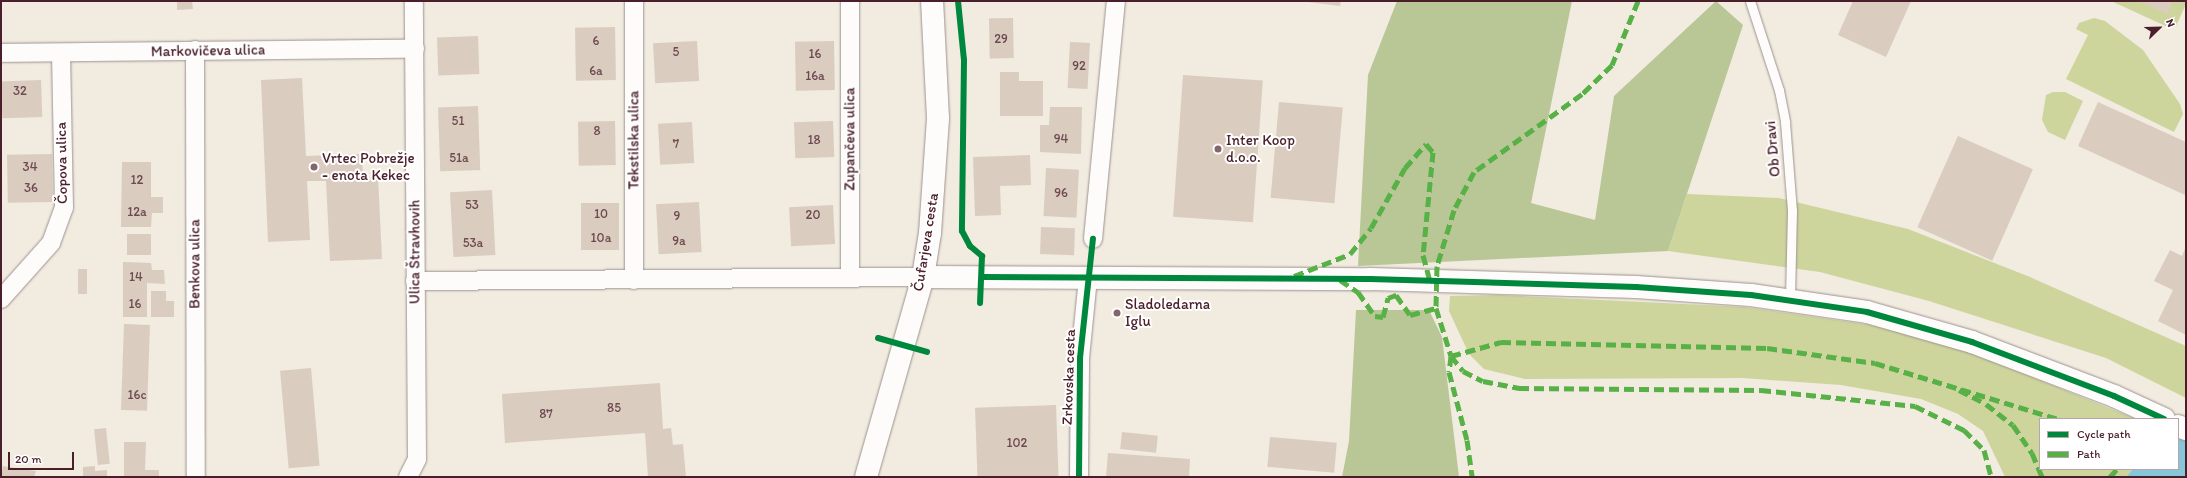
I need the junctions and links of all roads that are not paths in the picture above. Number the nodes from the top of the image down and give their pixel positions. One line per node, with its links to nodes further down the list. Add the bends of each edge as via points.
1 (414, 1): 7 (street, Ulica Štravhovih)
2 (634, 1): 15 (street, Tekstilska ulica)
3 (850, 1): 12 (street, Zupančeva ulica)
4 (932, 1): 13 (street, Čufarjeva cesta, via 938,118 930,233)
5 (1116, 1): 11 (street)
6 (1750, 1): 18 (lane, Ob Dravi, via 1779,90 1786,122 1792,210)
7 (415, 49): 8 (street, Markovičeva ulica); 16 (street, Ulica Štravhovih)
8 (195, 50): 10 (street, Markovičeva ulica); 20 (street, Benkova ulica)
9 (1, 53): 10 (street, Markovičeva ulica)
10 (60, 53): 17 (street, Čopova ulica, via 64,208 51,242)
11 (1093, 239)
12 (850, 277): 13 (street); 15 (street)
13 (923, 277): 14 (street); 22 (street, Čufarjeva cesta)
14 (1088, 278): 18 (street, via 1501,282 1636,287); 23 (street, Zrkovska cesta, via 1080,358)
15 (634, 280): 16 (street)
16 (415, 281): 21 (street, Ulica Štravhovih, via 417,459)
17 (1, 299)
18 (1790, 301): 19 (street, via 1867,312 1972,342 2114,396)
19 (2162, 418)
20 (196, 477)
21 (408, 477)
22 (866, 477)
23 (1079, 477)

